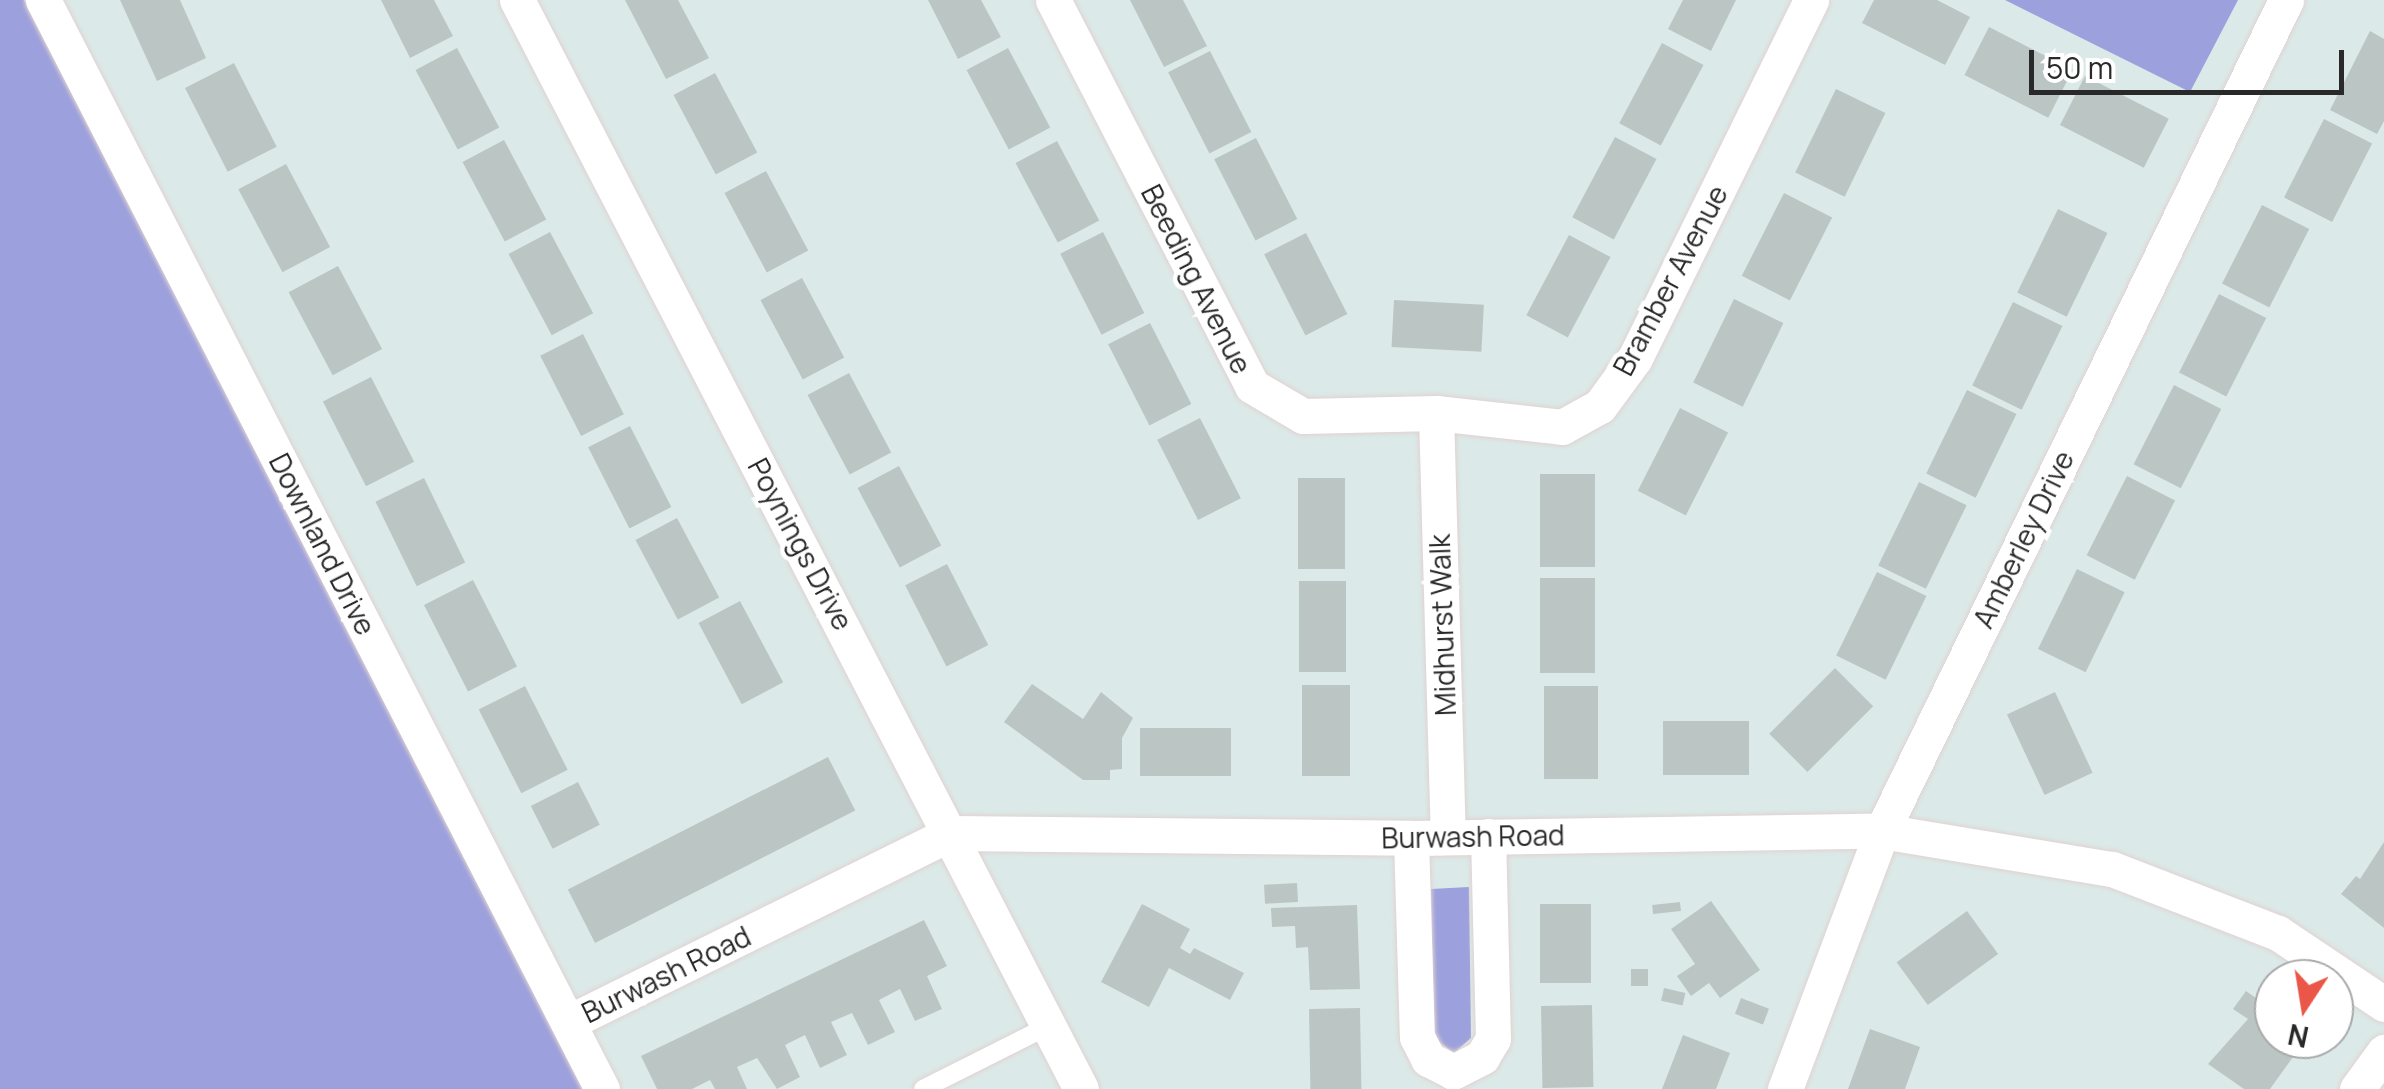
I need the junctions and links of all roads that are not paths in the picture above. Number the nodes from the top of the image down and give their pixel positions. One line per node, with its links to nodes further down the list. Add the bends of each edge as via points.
1 (43, 0): 13 (street, Downland Drive)
2 (517, 0): 8 (street, Poynings Drive)
3 (1053, 0): 6 (street, Beeding Avenue, via 1252,386 1303,416)
4 (1811, 0): 6 (street, Bramber Avenue, via 1635,358 1600,406 1562,427)
5 (2286, 0): 7 (street, Amberley Drive)
6 (1436, 413): 10 (street, Midhurst Walk)
7 (1882, 831): 9 (street, Burwash Road); 12 (street, Burwash Road, via 2112,868 2278,933); 19 (street, Amberley Drive)
8 (952, 833): 11 (street, Burwash Road); 13 (street, Burwash Road); 14 (street, Poynings Drive)
9 (1488, 836): 10 (street, Burwash Road); 11 (street, via 1493,1038 1482,1057 1453,1072 1428,1059 1417,1038)
10 (1448, 837): 11 (street, Burwash Road)
11 (1411, 838)
12 (2384, 1004)
13 (569, 1022): 16 (street, Downland Drive)
14 (1048, 1026): 17 (lane); 18 (street, Poynings Drive)
15 (2384, 1052): 20 (street)
16 (602, 1089)
17 (923, 1089)
18 (1081, 1089)
19 (1785, 1089)
20 (2358, 1089)

